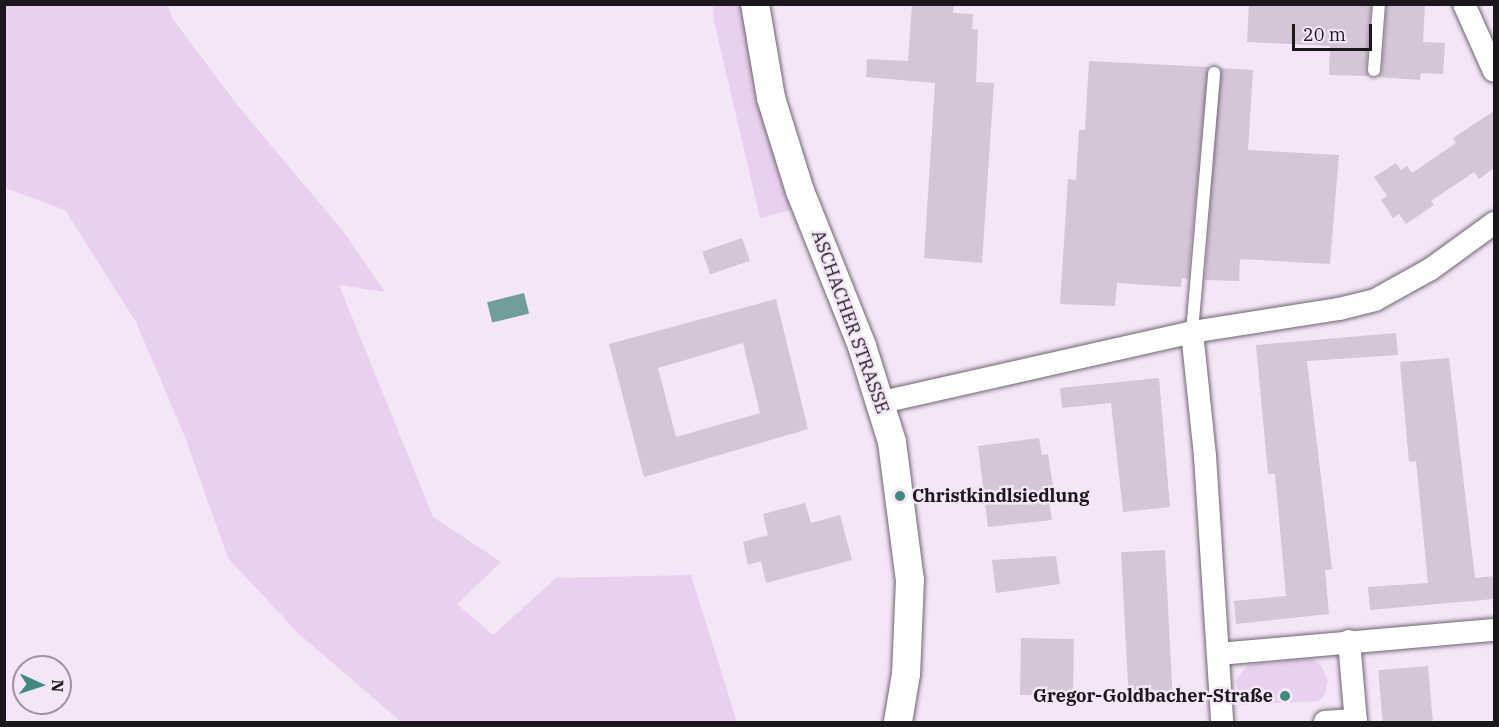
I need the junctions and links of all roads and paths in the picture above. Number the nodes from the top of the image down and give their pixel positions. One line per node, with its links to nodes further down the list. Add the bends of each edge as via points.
1 (755, 4): 9 (street, ASCHACHER STRASSE, via 771,98 800,191)
2 (1379, 4): 4 (lane)
3 (1464, 4): 5 (street)
4 (1374, 70)
5 (1494, 71)
6 (1214, 73): 8 (lane)
7 (1494, 223): 8 (street, via 1431,269 1375,300)
8 (1192, 332): 9 (street); 12 (street)
9 (882, 402): 13 (street, ASCHACHER STRASSE, via 897,468 910,580)
10 (1494, 630): 11 (street)
11 (1349, 641): 12 (street); 14 (street)
12 (1218, 654): 15 (street)
13 (904, 721)
14 (1356, 721): 16 (street)
15 (1222, 723)
16 (1325, 723)

